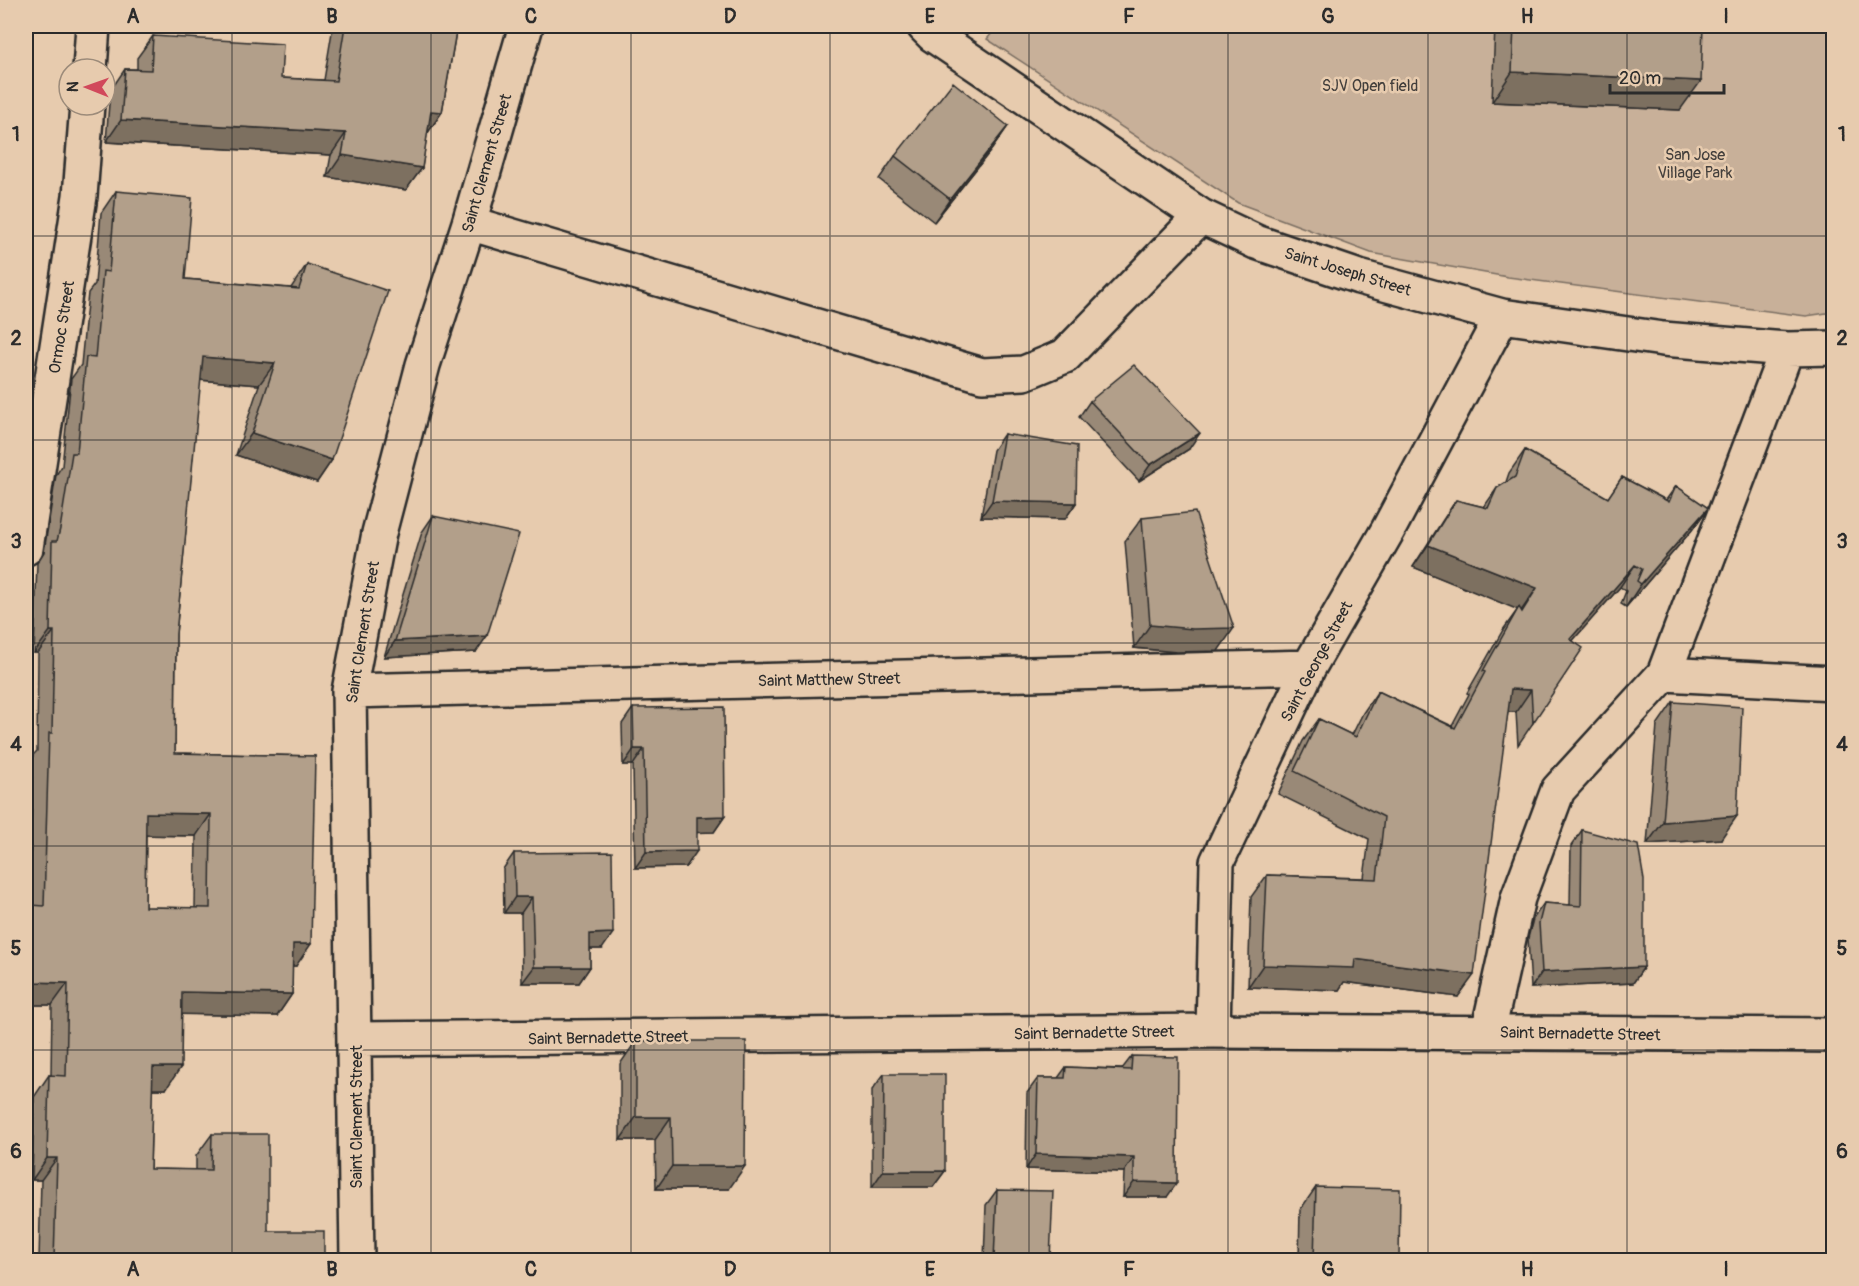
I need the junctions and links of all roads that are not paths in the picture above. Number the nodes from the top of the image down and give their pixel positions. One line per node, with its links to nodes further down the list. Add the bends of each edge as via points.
1 (93, 26): 4 (street)
2 (526, 26): 7 (street, Saint Clement Street)
3 (924, 26): 6 (street, Saint Joseph Street)
4 (91, 57)
5 (86, 117): 11 (street, Ormoc Street, via 80,196)
6 (1202, 216): 7 (street, via 1065,356 1024,373 982,375); 8 (street, Saint Joseph Street, via 1256,242 1359,277)
7 (469, 224): 15 (street, Saint Clement Street, via 423,365 382,521)
8 (1502, 316): 10 (street, Saint Joseph Street, via 1663,339); 12 (street, Saint George Street)
9 (1833, 348): 10 (street, Saint Joseph Street)
10 (1787, 349): 13 (street)
11 (26, 548)
12 (1309, 668): 15 (street, Saint Matthew Street); 16 (street, Saint George Street, via 1217,862)
13 (1664, 674): 14 (street); 17 (street, via 1558,790 1518,898)
14 (1833, 682)
15 (350, 692): 19 (street, Saint Clement Street)
16 (1213, 1031): 17 (street, Saint Bernadette Street); 19 (street, Saint Bernadette Street)
17 (1488, 1032): 18 (street, Saint Bernadette Street)
18 (1833, 1035)
19 (356, 1039): 20 (street, Saint Clement Street)
20 (357, 1260)

